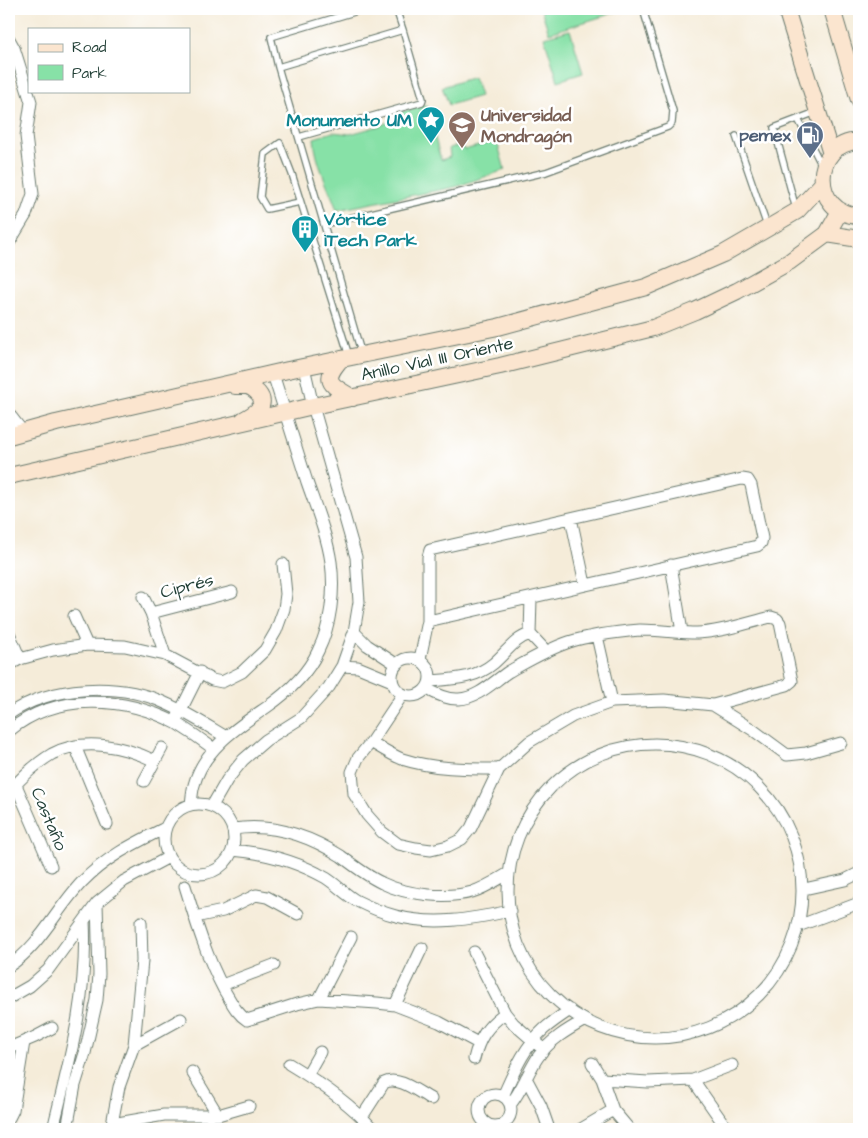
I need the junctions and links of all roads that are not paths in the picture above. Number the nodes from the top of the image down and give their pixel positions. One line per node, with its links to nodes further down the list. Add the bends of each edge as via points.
1 (364, 9): 8 (lane, via 271,37)
2 (396, 9): 6 (lane)
3 (643, 9): 20 (lane, via 673,110 672,123 668,126 546,172)
4 (786, 9): 10 (main road)
5 (832, 9): 9 (main road)
6 (403, 30): 8 (lane); 13 (lane, via 424,101)
7 (9, 39): 24 (street, via 31,102 26,136 33,194 26,215)
8 (278, 66): 13 (lane)
9 (859, 100)
10 (818, 111): 11 (lane); 15 (main road)
11 (798, 119): 16 (lane); 18 (lane, via 774,128)
12 (736, 136): 21 (lane)
13 (298, 137): 20 (lane)
14 (859, 141): 15 (main road, via 842,145)
15 (831, 154): 16 (main road, Anillo Vial III Oriente)
16 (823, 177): 18 (main road, Anillo Vial III Oriente); 19 (main road, via 829,199)
17 (300, 202): 17 (lane, via 267,209 260,197 265,154 280,143); 25 (lane)
18 (797, 211): 21 (main road, Anillo Vial III Oriente)
19 (851, 214): 22 (main road, Anillo Vial III Oriente); 23 (main road)
20 (324, 224): 25 (lane)
21 (768, 228): 25 (main road, Anillo Vial III Oriente, via 723,254 646,288 498,326)
22 (827, 234): 23 (main road); 29 (main road, Anillo Vial III Oriente, via 788,262 737,291 653,328)
23 (859, 238)
24 (9, 243)
25 (351, 357): 26 (main road, Anillo Vial III Oriente); 29 (main road, via 331,370 329,378 334,387)
26 (304, 367): 27 (main road, Anillo Vial III Oriente); 30 (street)
27 (273, 374): 28 (main road, Anillo Vial III Oriente); 31 (street)
28 (218, 386): 33 (main road, via 249,386 262,399 254,414); 34 (main road, Anillo Vial III Oriente)
29 (353, 398): 30 (main road, Anillo Vial III Oriente)
30 (313, 406): 31 (main road, Anillo Vial III Oriente); 46 (street, via 356,557 359,602)
31 (285, 413): 33 (main road, Anillo Vial III Oriente); 71 (street, via 331,562 332,595 328,625 318,652 302,675 280,698)
32 (9, 414): 34 (street)
33 (232, 425): 35 (main road, Anillo Vial III Oriente)
34 (16, 434)
35 (9, 476)
36 (571, 518): 38 (street, via 748,480 761,543); 39 (street); 45 (street, via 430,550)
37 (283, 564): 59 (street, via 284,609 265,650 242,672 222,682)
38 (671, 565): 39 (street); 47 (street)
39 (585, 584): 42 (street)
40 (232, 592): 43 (street, Ciprés)
41 (143, 597): 43 (street, Ciprés)
42 (530, 598): 45 (street); 49 (street)
43 (151, 614): 53 (street, Ciprés)
44 (74, 616): 51 (street)
45 (428, 621): 55 (street)
46 (354, 632): 56 (street); 58 (street)
47 (682, 632): 50 (street, via 641,630); 64 (street, via 714,631 771,618 777,618 780,623 792,681)
48 (9, 633): 54 (street)
49 (530, 634): 52 (street); 61 (street, via 507,648 483,671 467,678)
50 (597, 636): 52 (street); 63 (street)
51 (87, 645): 53 (street, via 126,646); 54 (street)
52 (546, 652): 61 (street, via 487,688 459,699 443,697)
53 (165, 655): 59 (street)
54 (20, 659): 57 (street)
55 (420, 659): 56 (street, via 411,657); 61 (street, via 430,672)
56 (396, 664): 60 (street)
57 (9, 665)
58 (342, 666): 60 (street, via 358,668); 82 (street, via 329,688 300,718 243,760 226,780)
59 (200, 672): 65 (street)
60 (392, 681): 62 (street)
61 (428, 685): 62 (street, via 420,694)
62 (403, 694): 72 (street)
63 (612, 702): 64 (street, via 664,700); 78 (street, via 573,716 529,742)
64 (713, 705): 73 (street, via 787,755)
65 (180, 711): 66 (street, via 163,702 110,689 77,689 39,699); 67 (street); 68 (street)
66 (9, 714)
67 (175, 723): 69 (street, via 120,704 68,703 35,714); 70 (street)
68 (206, 725): 70 (street); 71 (street)
69 (9, 731)
70 (198, 737): 76 (street)
71 (226, 737): 76 (street)
72 (371, 742): 78 (street, via 400,758 424,765); 78 (street, via 352,772 354,794 382,832 398,844 416,848 431,850 462,839 471,828)
73 (841, 743)
74 (74, 746): 77 (street, Castaño, via 105,745); 80 (street, Castaño, via 34,766); 83 (street)
75 (162, 748): 77 (street)
76 (214, 749): 81 (street, via 194,784)
77 (155, 760): 79 (street)
78 (499, 769)
79 (144, 781)
80 (12, 789): 88 (street, Castaño)
81 (191, 804): 82 (street); 84 (street, via 171,817)
82 (212, 806): 85 (street, via 225,815)
83 (107, 824)
84 (165, 828): 87 (street, via 164,848); 105 (street, via 108,858 81,882 27,951)
85 (233, 829): 86 (street); 89 (street, via 251,826 273,828 314,842 384,884 417,895 471,892)
86 (232, 850): 87 (street, via 221,866 203,874 183,870); 95 (street, via 259,852 290,860 327,878 357,900 396,916 434,922 470,920)
87 (168, 857): 93 (street, via 124,882)
88 (50, 866)
89 (509, 873): 92 (street, via 516,844 528,817 545,792 567,772 593,757 621,747 651,744 680,746 709,754 736,768 759,787 778,811 791,837); 95 (street)
90 (859, 873): 92 (street, via 845,880)
91 (185, 886): 97 (street)
92 (804, 889): 100 (street)
93 (97, 903): 98 (street); 107 (street)
94 (859, 903): 100 (street)
95 (510, 911): 114 (street, via 515,934 536,977)
96 (298, 914): 97 (street, via 267,897 256,895 223,911)
97 (195, 917): 108 (street)
98 (84, 921): 106 (street); 109 (street, via 48,970)
99 (141, 922): 122 (street, via 142,961)
100 (798, 926): 117 (street, via 788,954 772,980 752,1002 728,1019 700,1031 671,1037 641,1038 612,1032)
101 (350, 937): 110 (street)
102 (422, 948): 111 (street)
103 (474, 952): 115 (street)
104 (274, 965): 108 (street)
105 (9, 966)
106 (84, 973): 107 (street); 112 (street)
107 (99, 974): 113 (street)
108 (222, 985): 110 (street, via 247,1020)
109 (9, 998)
110 (319, 999): 111 (street)
111 (395, 1005): 121 (street, via 440,1022)
112 (81, 1006): 113 (street); 146 (street)
113 (96, 1008): 147 (street)
114 (570, 1010): 117 (street); 119 (street)
115 (505, 1012): 119 (street); 121 (street, via 493,1021)
116 (181, 1019): 122 (street)
117 (585, 1020): 124 (street, via 552,1041)
118 (52, 1028): 120 (street)
119 (532, 1041): 124 (street); 135 (street)
120 (24, 1042): 123 (street); 142 (street)
121 (478, 1043): 126 (street)
122 (134, 1045): 145 (street, via 120,1087)
123 (9, 1048)
124 (544, 1050): 132 (street)
125 (320, 1052): 131 (street)
126 (474, 1059)
127 (592, 1063): 133 (street)
128 (289, 1064): 131 (street)
129 (732, 1065): 134 (street)
130 (192, 1072): 140 (street)
131 (307, 1074): 141 (street)
132 (526, 1078): 137 (street); 149 (street)
133 (602, 1078): 134 (street, via 648,1082); 139 (street)
134 (693, 1080): 143 (street)
135 (503, 1096): 137 (street); 144 (street, via 488,1095 482,1100)
136 (431, 1098): 141 (street, via 397,1080 390,1080 384,1083)
137 (510, 1105): 144 (street, via 509,1120 503,1124 496,1127)
138 (249, 1106): 140 (street)
139 (613, 1110): 150 (street); 151 (street)
140 (218, 1115): 145 (street, via 164,1116)
141 (362, 1116): 148 (street)
142 (9, 1118)
143 (723, 1123)
144 (478, 1125)
145 (112, 1127)
146 (53, 1129)
147 (67, 1129)
148 (373, 1129)
149 (549, 1129)
150 (581, 1129)
151 (629, 1129)

